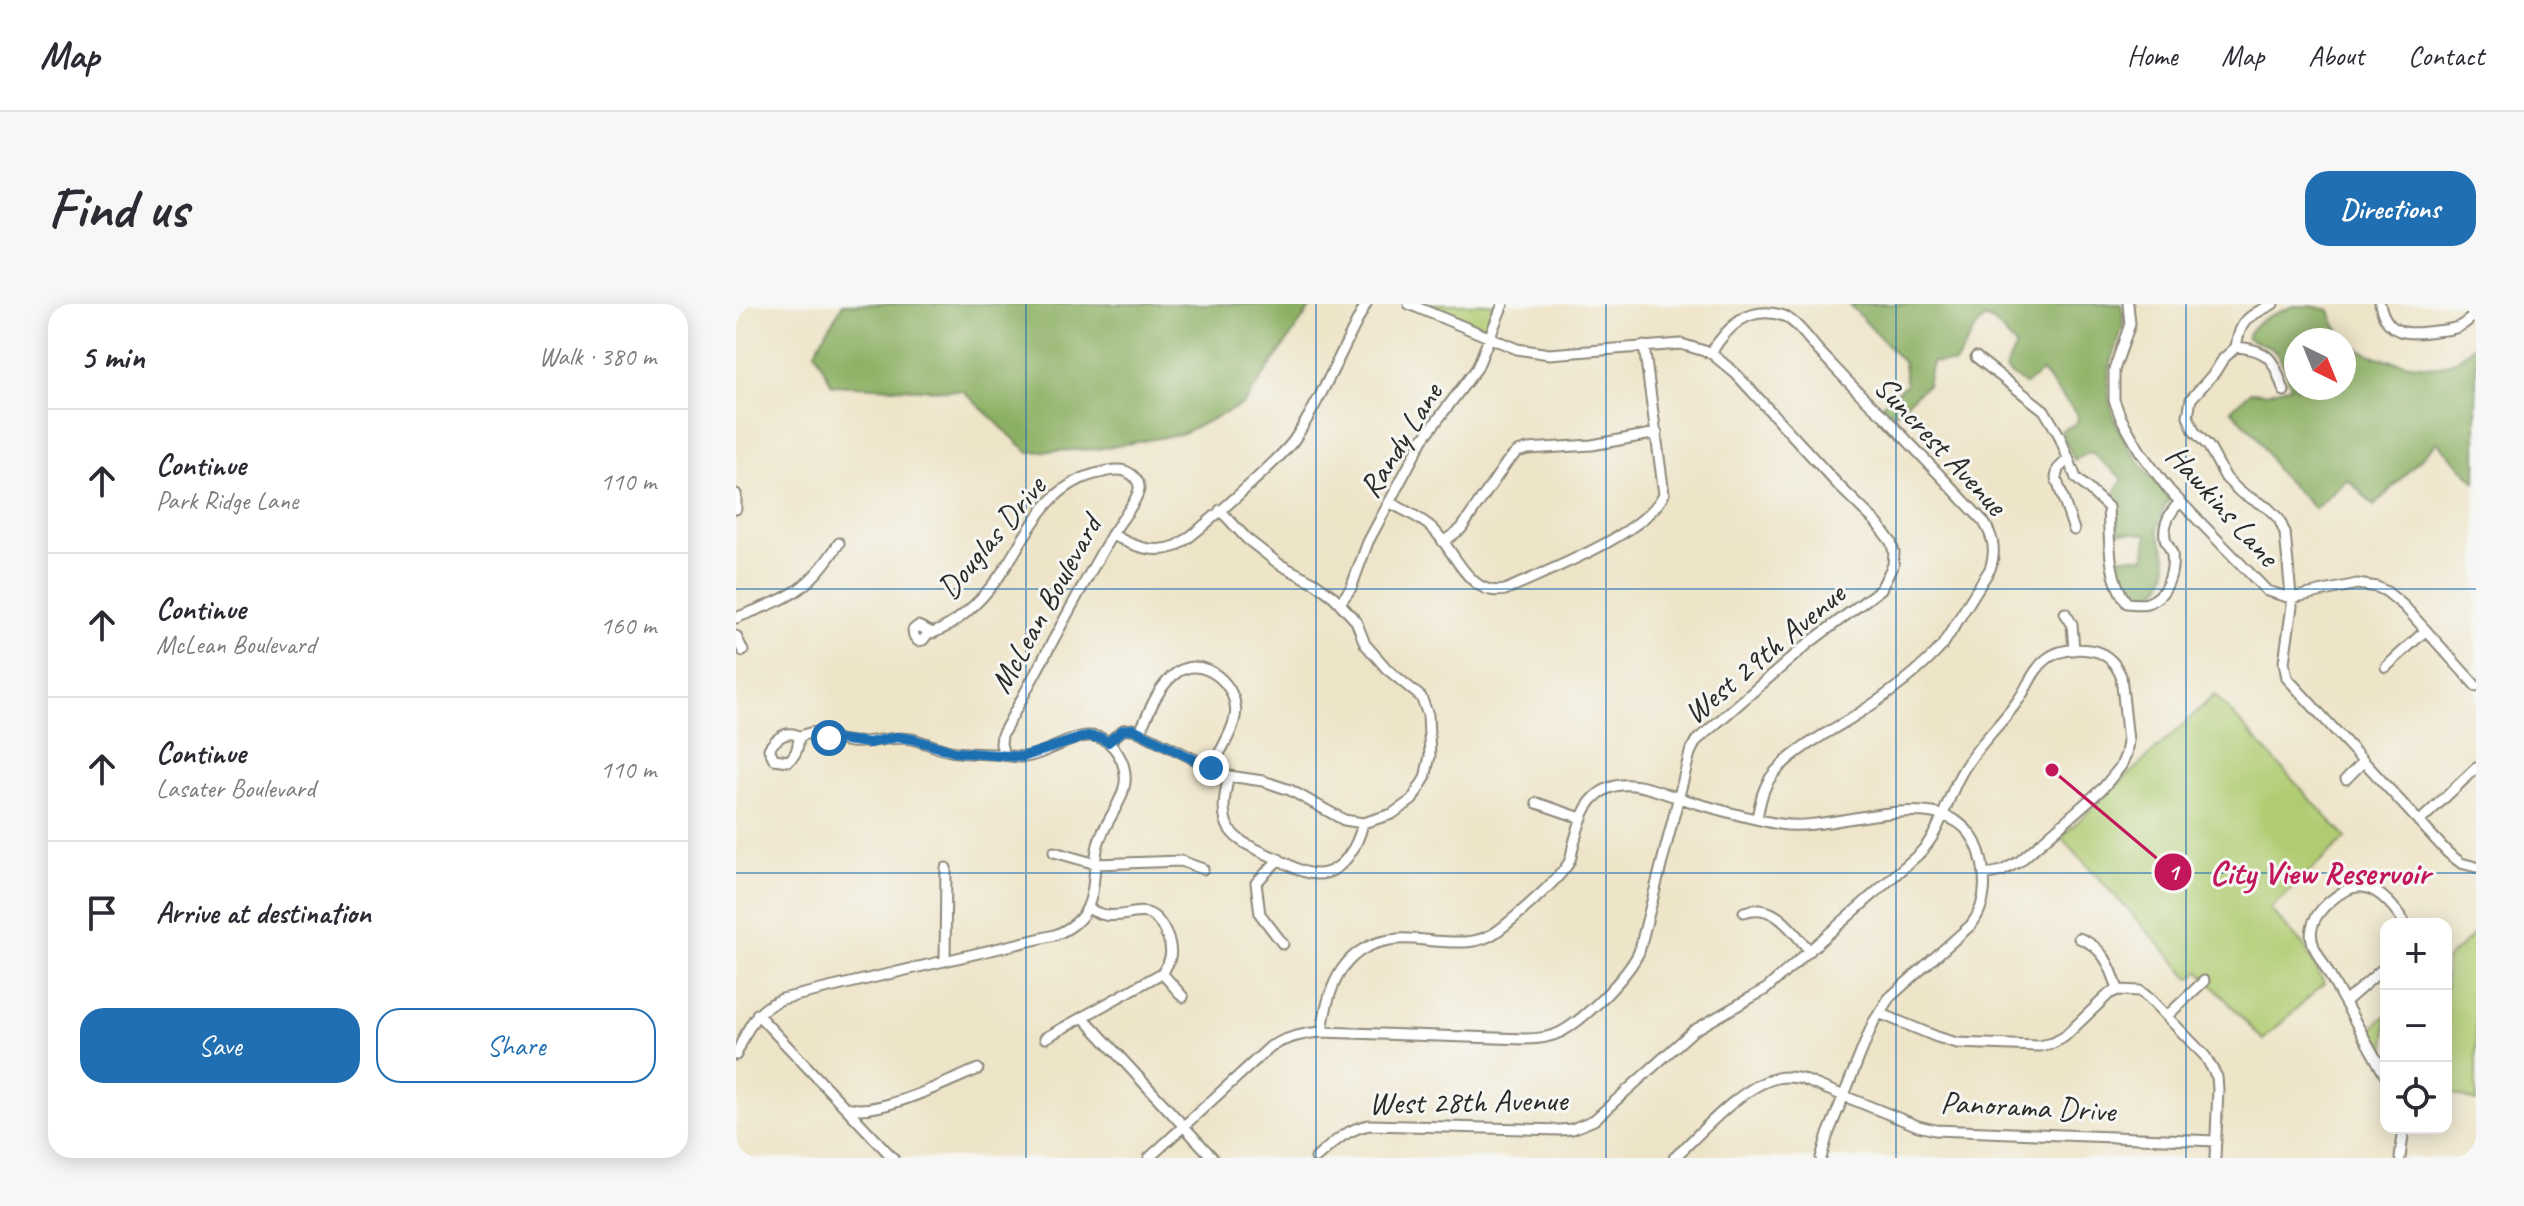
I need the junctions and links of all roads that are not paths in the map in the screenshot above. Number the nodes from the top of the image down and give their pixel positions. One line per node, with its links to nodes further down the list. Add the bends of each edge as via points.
1 (1366, 304): 21 (street, via 1293,442)
2 (1409, 304): 8 (street, West 29th Avenue)
3 (1503, 304): 8 (street, Randy Lane)
4 (2128, 304): 18 (street, Hawkins Lane, via 2130,324 2114,370 2114,400 2141,453)
5 (2273, 304): 10 (street, via 2245,320)
6 (2380, 304): 7 (street, via 2389,324 2410,334 2458,327)
7 (2476, 314)
8 (1489, 338): 9 (street, West 29th Avenue, via 1541,354); 19 (street, Randy Lane, via 1477,368 1427,432)
9 (1644, 346): 11 (street, West 29th Avenue, via 1681,344); 14 (street)
10 (2236, 347): 13 (street, via 2267,355); 26 (street, via 2191,399 2188,416 2226,478 2279,519)
11 (1711, 353): 46 (street, West 29th Avenue, via 1885,532 1894,552 1881,589 1827,628 1696,741); 50 (street, Suncrest Avenue, via 1725,330 1747,313 1785,316 1984,522 1994,544 1990,569 1942,646 1874,702 1821,734 1775,771)
12 (1976, 357): 15 (street, via 2044,410)
13 (2284, 391)
14 (1657, 433): 24 (street, via 1517,452 1461,529); 24 (street, via 1662,498 1654,510 1610,541 1497,591 1477,584)
15 (2068, 459): 18 (street, via 2076,478 2108,507 2112,569 2127,603 2147,603 2169,582 2172,551 2164,538 2172,510); 22 (street, via 2056,478)
16 (1138, 480): 23 (street, McLean Boulevard, via 1137,495); 31 (street, Douglas Drive, via 1113,470 1067,487 1024,533 996,580 960,618)
17 (736, 494): 20 (street)
18 (2180, 502): 26 (street, Hawkins Lane, via 2267,591)
19 (1391, 503): 24 (street, via 1432,527); 27 (street, Randy Lane)
20 (736, 509)
21 (1220, 510): 23 (street, via 1175,546 1139,547); 27 (street, via 1279,564)
22 (2074, 530)
23 (1112, 534): 40 (street, McLean Boulevard, via 1002,735)
24 (1443, 542)
25 (839, 543): 29 (street, via 823,569 803,587)
26 (2291, 598): 30 (street, Hawkins Lane, via 2366,584 2387,592); 41 (street, via 2287,678)
27 (1340, 603): 52 (street, via 1356,621 1365,644 1421,697 1428,715 1429,766 1418,791 1392,814)
28 (2065, 613): 33 (street, via 2072,624)
29 (736, 618)
30 (2426, 630): 35 (street); 36 (street, Hawkins Lane)
31 (929, 632)
32 (736, 636): 34 (street)
33 (2074, 650): 48 (street, West 28th Avenue, via 2057,653 2039,666 1968,761); 59 (street, via 2103,653 2117,667 2126,754 2103,788 2020,861)
34 (743, 651)
35 (2386, 667)
36 (2476, 686)
37 (1140, 732): 39 (street, via 1123,730); 42 (street); 42 (street, via 1175,674 1190,667 1206,668 1222,681 1236,707 1234,723)
38 (799, 736): 40 (street, via 817,733 855,743 897,737 943,750)
39 (1108, 742): 40 (street, via 1087,736 1031,756); 55 (street, via 1120,760 1123,792 1101,837)
40 (1004, 755)
41 (2363, 762): 45 (street); 51 (street)
42 (1211, 768): 44 (street)
43 (2476, 768): 51 (street)
44 (1229, 776): 52 (street, via 1290,790 1344,820); 54 (street, via 1229,829)
45 (2346, 779)
46 (1679, 798): 49 (street, via 1618,785 1592,799); 50 (street); 77 (street, West 29th Avenue, via 1633,966 1561,1031 1525,1039)
47 (1537, 803): 49 (street)
48 (1943, 816): 50 (street, via 1912,811 1792,826); 59 (street, via 1973,839); 65 (street, West 28th Avenue, via 1919,854)
49 (1581, 818): 77 (street, via 1569,863 1496,932 1465,943 1396,939 1350,960 1326,1000)
50 (1757, 818)
51 (2419, 822): 56 (street, via 2461,863)
52 (1363, 823): 54 (street, via 1345,861 1333,870 1302,871)
53 (1054, 852): 55 (street)
54 (1279, 859): 64 (street, via 1256,883 1260,914)
55 (1096, 864): 58 (street, via 1181,861); 60 (street)
56 (2476, 867)
57 (946, 868): 66 (street)
58 (1203, 869)
59 (1984, 875): 73 (street, via 1984,901 1971,925)
60 (1088, 908): 66 (street, via 1055,935); 68 (street, via 1108,916 1137,911 1154,917 1172,953)
61 (1744, 912): 65 (street, via 1757,908 1776,915)
62 (2402, 918): 72 (street, via 2363,887 2348,889 2319,913 2312,926 2314,947)
63 (2079, 938): 70 (street, via 2101,951)
64 (1283, 944)
65 (1810, 951): 90 (street, West 28th Avenue, via 1753,998 1706,1021 1582,1126 1542,1130 1369,1125 1352,1129)
66 (945, 961): 74 (street, via 782,999)
67 (2380, 971): 72 (street)
68 (1162, 973): 71 (street); 76 (street)
69 (2204, 981): 75 (street)
70 (2118, 990): 73 (street, via 2064,1037 2039,1046 1957,1043); 75 (street, via 2140,991)
71 (1183, 997)
72 (2345, 1002): 80 (street)
73 (1879, 1013): 82 (street)
74 (757, 1014): 79 (street); 83 (street)
75 (2167, 1016): 86 (street, via 2205,1056 2217,1077)
76 (1083, 1017): 78 (street); 84 (street)
77 (1322, 1032): 84 (street, West 29th Avenue, via 1271,1046)
78 (1045, 1038)
79 (736, 1055)
80 (2380, 1066)
81 (978, 1069): 83 (street, via 888,1105 858,1110)
82 (1843, 1095): 86 (street, Panorama Drive, via 1935,1130); 91 (street, Panorama Drive, via 1802,1079 1767,1081 1735,1102); 92 (street)
83 (844, 1105): 87 (street)
84 (1183, 1126): 88 (street, West 29th Avenue); 89 (street)
85 (2404, 1134): 94 (street)
86 (2216, 1141): 93 (street)
87 (893, 1158)
88 (1149, 1158)
89 (1213, 1158)
90 (1316, 1158)
91 (1674, 1158)
92 (1821, 1158)
93 (2215, 1158)
94 (2400, 1158)

